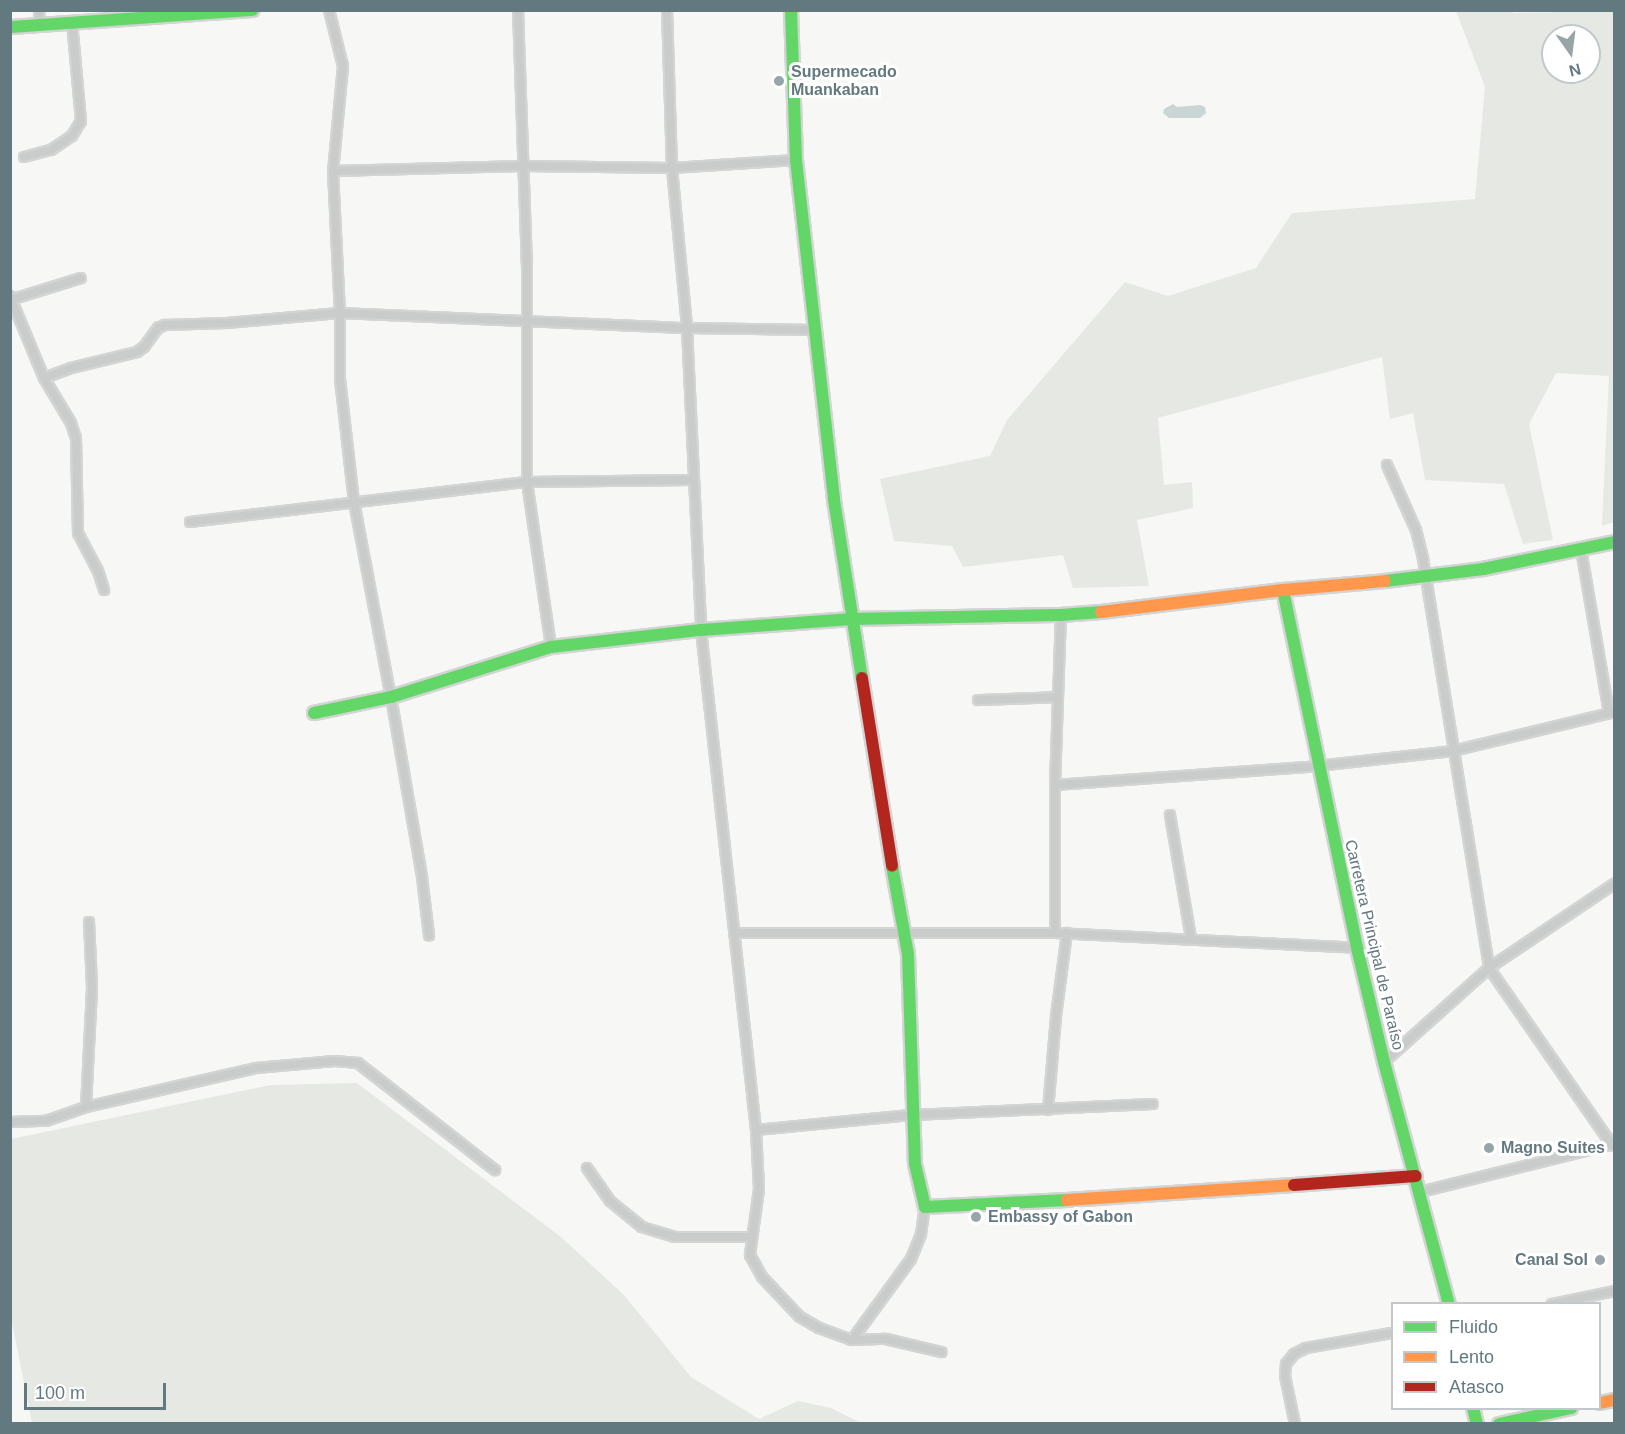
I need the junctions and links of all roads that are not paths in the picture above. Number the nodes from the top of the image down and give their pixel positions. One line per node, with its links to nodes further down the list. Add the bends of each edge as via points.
1 (39, 10): 10 (street)
2 (252, 10): 7 (street)
3 (329, 10): 16 (street, via 343,66)
4 (518, 10): 14 (street)
5 (667, 10): 15 (street)
6 (784, 10): 8 (street)
7 (119, 15): 9 (street)
8 (791, 16): 13 (street)
9 (72, 23): 10 (street); 12 (street, via 81,121 72,136 51,150)
10 (40, 25): 11 (street)
11 (10, 27)
12 (24, 158)
13 (796, 160): 15 (street); 22 (street)
14 (524, 166): 15 (street); 16 (street); 20 (street)
15 (672, 168): 21 (street)
16 (333, 171): 19 (street)
17 (81, 278): 18 (street)
18 (11, 298): 23 (street)
19 (340, 313): 20 (street); 23 (street, via 165,326 137,352); 27 (street, via 340,379)
20 (527, 322): 21 (street); 26 (street)
21 (687, 328): 22 (street); 25 (street)
22 (815, 330): 35 (street)
23 (44, 378): 32 (street, via 76,438 78,533)
24 (1387, 465): 31 (street, via 1416,530)
25 (692, 480): 26 (street); 36 (street)
26 (527, 482): 27 (street); 37 (street)
27 (354, 502): 28 (street); 38 (street)
28 (190, 522)
29 (1614, 542): 30 (street)
30 (1581, 549): 31 (street); 41 (street)
31 (1424, 578): 33 (street); 43 (street)
32 (104, 590)
33 (1283, 590): 34 (street); 44 (street, Carretera Principal de Paraíso)
34 (1061, 615): 35 (street); 39 (street)
35 (852, 619): 36 (street); 50 (street)
36 (701, 630): 37 (street); 49 (street)
37 (551, 647): 38 (street)
38 (391, 696): 42 (street); 53 (street)
39 (1058, 697): 40 (street); 45 (street)
40 (978, 700)
41 (1612, 712): 43 (street)
42 (314, 713)
43 (1453, 751): 44 (street); 56 (street)
44 (1317, 766): 45 (street); 55 (street, Carretera Principal de Paraíso)
45 (1055, 785): 51 (street)
46 (1170, 815): 54 (street)
47 (1614, 884): 56 (street)
48 (89, 922): 59 (street, via 92,987)
49 (734, 933): 50 (street); 63 (street)
50 (902, 933): 51 (street); 61 (street, via 908,954)
51 (1055, 933): 52 (street)
52 (1067, 933): 54 (street); 60 (street)
53 (429, 936)
54 (1191, 938): 55 (street)
55 (1357, 948): 57 (street, Carretera Principal de Paraíso)
56 (1490, 968): 57 (street); 64 (street)
57 (1384, 1062): 67 (street, Carretera Principal de Paraíso)
58 (1153, 1104): 60 (street)
59 (86, 1107): 62 (street, via 46,1121); 66 (street, via 256,1068 335,1061 358,1063)
60 (1048, 1110): 61 (street)
61 (913, 1116): 63 (street); 69 (street, via 915,1164)
62 (10, 1122)
63 (756, 1130): 70 (street, via 759,1189)
64 (1613, 1144): 68 (street)
65 (587, 1168): 70 (street, via 610,1201 632,1221 656,1233 675,1237)
66 (495, 1170)
67 (1416, 1176): 68 (street, Carretera Principal de Paraíso); 69 (street, via 1144,1197)
68 (1420, 1192): 72 (street, Carretera Principal de Paraíso)
69 (925, 1207): 75 (street, via 921,1234 911,1259)
70 (752, 1237): 75 (street, via 752,1263 800,1317)
71 (1614, 1292): 73 (street)
72 (1448, 1302)
73 (1562, 1302)
74 (1391, 1333): 78 (street, via 1306,1348 1294,1354 1286,1364 1285,1376)
75 (852, 1340): 76 (street, via 886,1339)
76 (941, 1352)
77 (1562, 1410): 79 (street)
78 (1295, 1424)
79 (1499, 1424)

